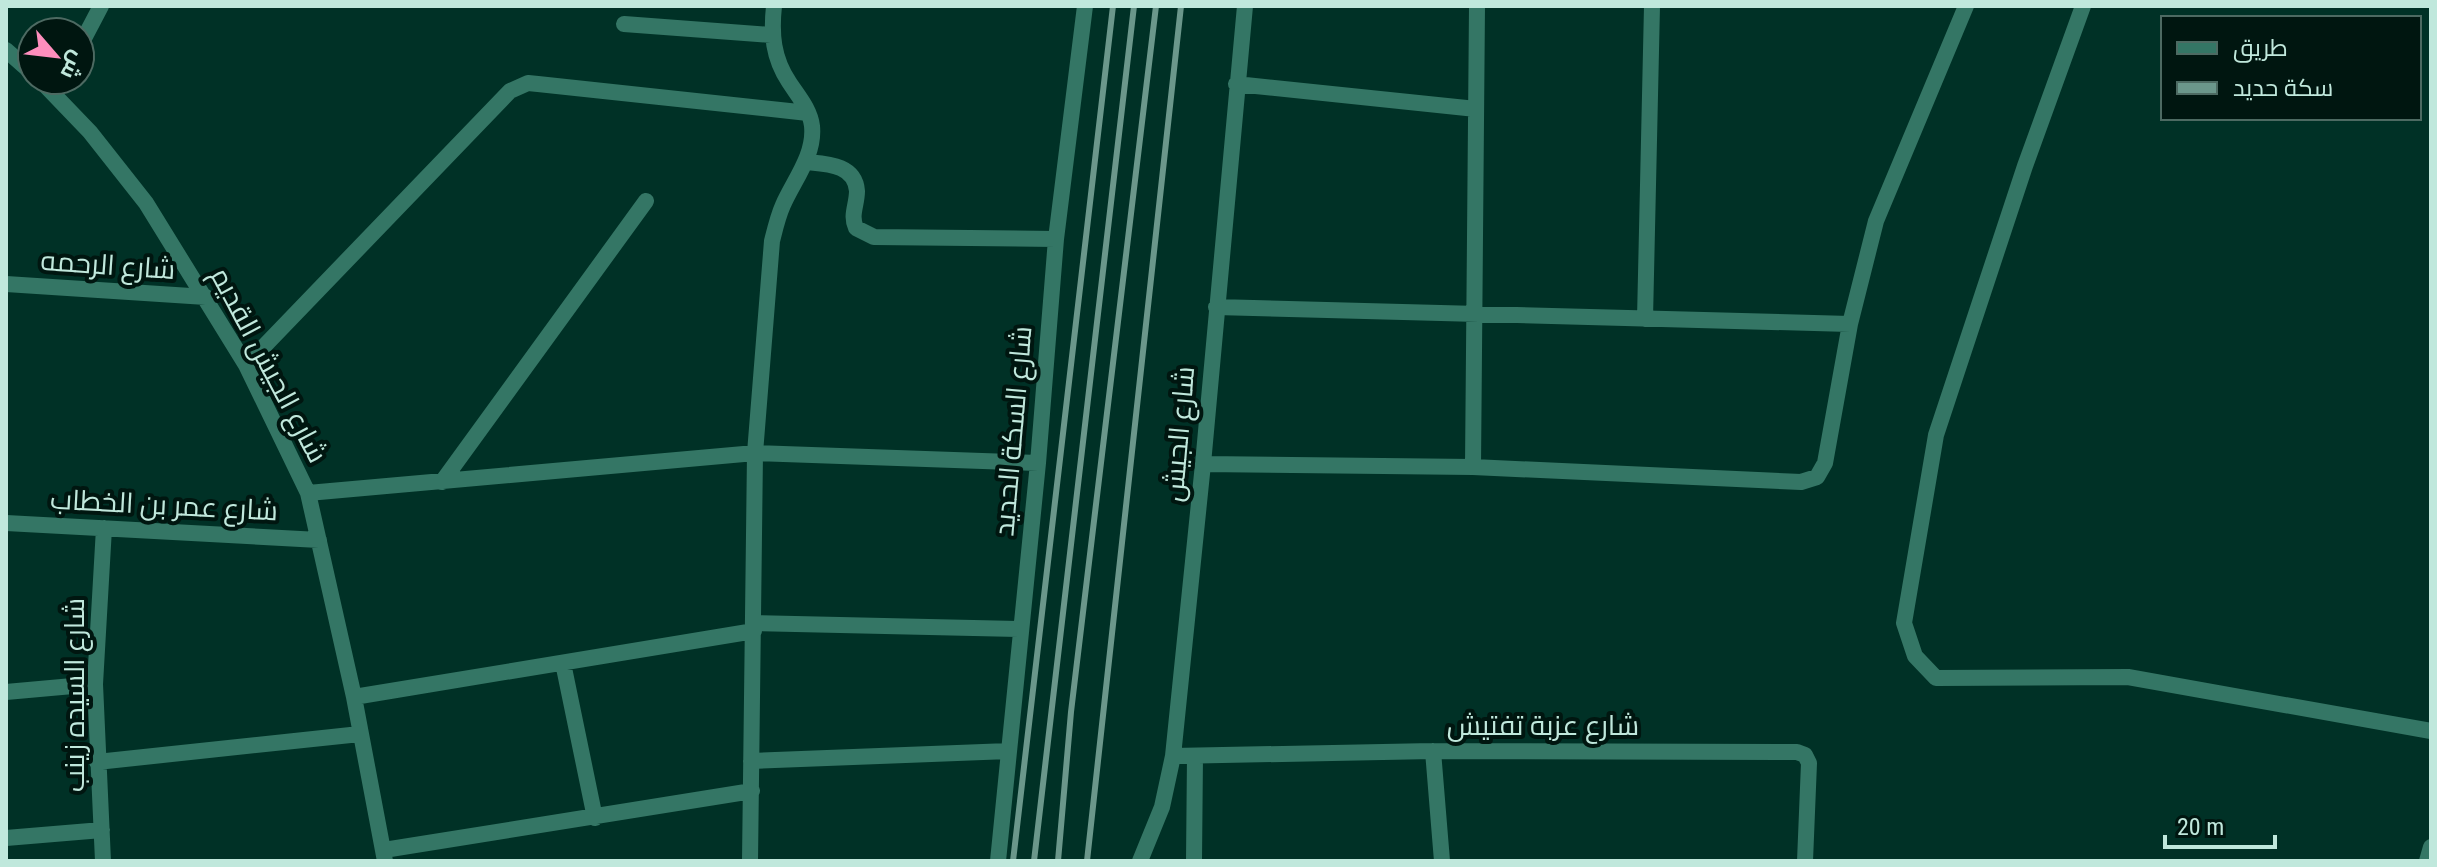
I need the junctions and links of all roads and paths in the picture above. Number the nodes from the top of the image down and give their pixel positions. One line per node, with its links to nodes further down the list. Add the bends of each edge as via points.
1 (774, 6): 9 (street)
2 (1085, 6): 16 (street, شارع السكة الحديد)
3 (1245, 6): 10 (street, شارع الجيش)
4 (1477, 6): 12 (street)
5 (1652, 6): 21 (street)
6 (1966, 6): 22 (street, via 1876,221)
7 (2083, 6): 39 (street, via 1936,435 1904,623 1915,656 1936,678 2128,677)
8 (624, 24): 9 (street)
9 (771, 35): 13 (street, via 782,68)
10 (1236, 84): 12 (street); 19 (street, شارع الجيش)
11 (58, 96): 18 (street, شارع الجيش القديم, via 146,203)
12 (1476, 109): 20 (street)
13 (808, 113): 14 (street, via 812,127); 23 (street, via 519,86)
14 (806, 162): 16 (street, via 846,170 857,190 852,219 864,234); 24 (street, via 772,241)
15 (646, 201): 28 (street)
16 (1056, 239): 25 (street, شارع السكة الحديد)
17 (6, 284): 18 (street, شارع الرحمه)
18 (206, 297): 23 (street, شارع الجيش القديم)
19 (1216, 307): 20 (street); 26 (street, شارع الجيش)
20 (1473, 314): 21 (street); 27 (street)
21 (1645, 319): 22 (street)
22 (1850, 324): 27 (street, via 1825,463 1809,481)
23 (246, 365): 29 (street, شارع الجيش القديم)
24 (755, 453): 25 (street); 28 (street); 33 (street)
25 (1038, 463): 34 (street, شارع السكة الحديد)
26 (1203, 464): 27 (street); 43 (street, شارع الجيش)
27 (1473, 467)
28 (442, 482): 29 (street)
29 (308, 493): 32 (street, شارع الجيش القديم)
30 (6, 523): 31 (street, شارع عمر بن الخطاب)
31 (104, 528): 32 (street, شارع عمر بن الخطاب); 36 (street, شارع السيده زينب)
32 (319, 540): 38 (street, شارع الجيش القديم)
33 (754, 627): 34 (street); 35 (street); 45 (street)
34 (1020, 629): 41 (street, شارع السكة الحديد)
35 (563, 663): 38 (street); 48 (street)
36 (95, 684): 37 (street); 46 (street, شارع السيده زينب)
37 (6, 692)
38 (354, 697): 40 (street, شارع الجيش القديم)
39 (2431, 731)
40 (360, 734): 46 (street); 52 (street, شارع الجيش القديم)
41 (1009, 751): 45 (street); 55 (street, شارع السكة الحديد)
42 (1433, 751): 44 (street, شارع عزبة تفتيش); 58 (street); 59 (street, شارع عزبة تفتيش, via 1801,753 1810,768)
43 (1173, 756): 44 (street, شارع عزبة تفتيش); 56 (street, شارع الجيش, via 1162,807)
44 (1195, 756): 57 (street)
45 (751, 761): 47 (street)
46 (97, 762): 49 (street, شارع السيده زينب)
47 (752, 791): 48 (street); 54 (street)
48 (595, 818): 52 (street)
49 (102, 830): 50 (street); 53 (street, شارع السيده زينب)
50 (6, 838)
51 (2431, 847): 60 (street)
52 (385, 855)
53 (103, 861)
54 (750, 861)
55 (998, 861)
56 (1140, 861)
57 (1194, 861)
58 (1442, 861)
59 (1805, 861)
60 (2427, 861)

